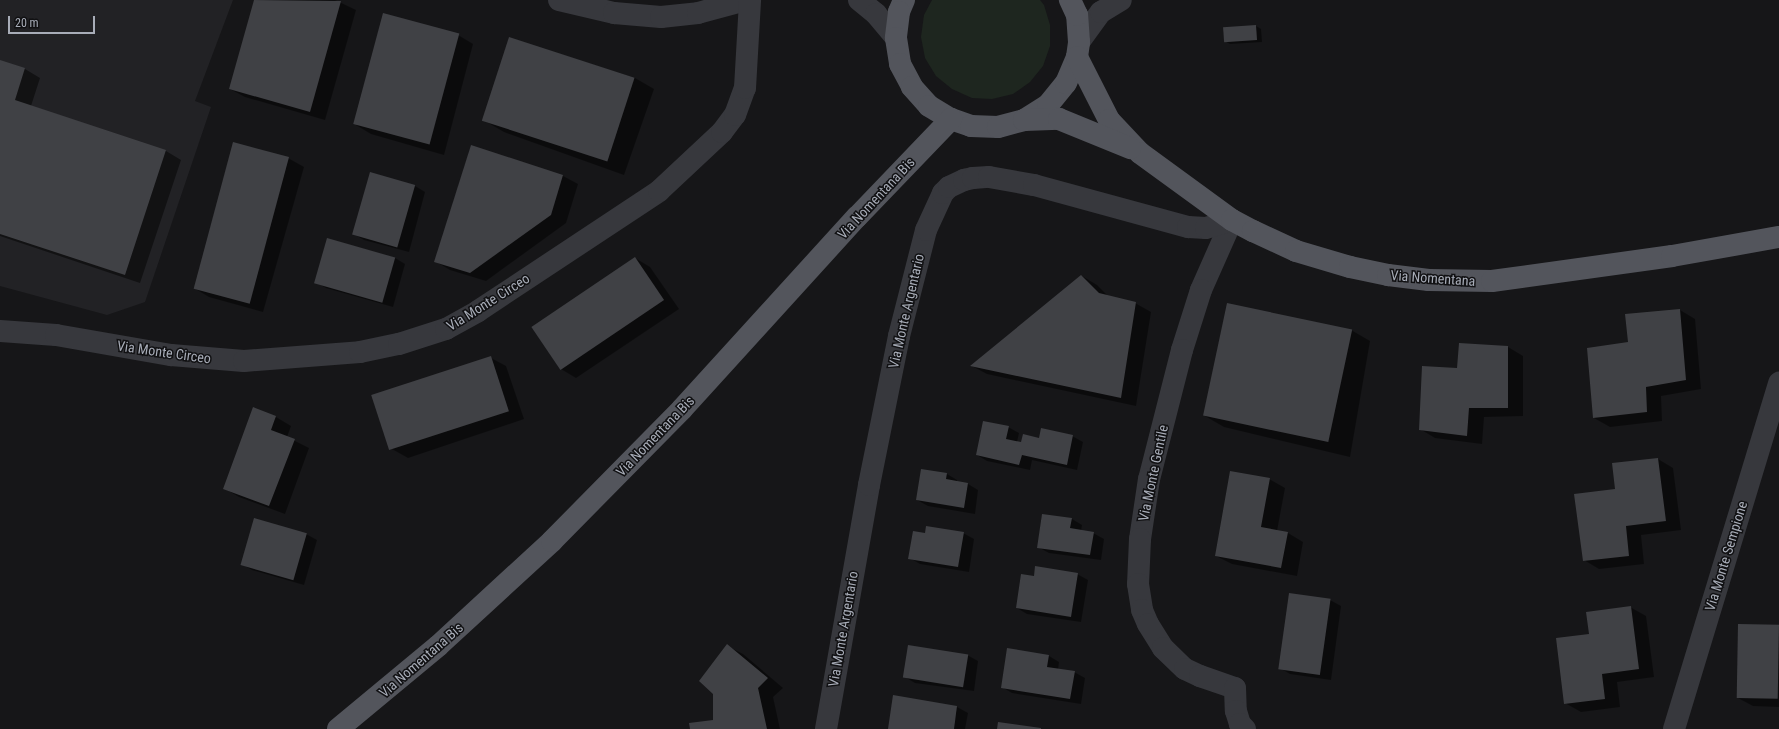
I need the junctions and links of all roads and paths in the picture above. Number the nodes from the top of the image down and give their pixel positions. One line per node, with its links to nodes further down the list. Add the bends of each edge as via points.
1 (559, 0): 2 (street, via 614,13 661,17 698,13)
2 (746, 0)
3 (750, 0): 15 (street, Via Monte Circeo, via 745,88 735,115 722,132 659,191 478,312 446,329 399,344 360,352 244,361 171,355 56,335)
4 (859, 0): 8 (street, via 880,18)
5 (904, 0): 8 (main road, via 899,12)
6 (1070, 0): 9 (main road, via 1077,15)
7 (1121, 0): 9 (street, via 1101,12)
8 (896, 38): 10 (main road, via 900,64 912,87 929,106)
9 (1078, 49): 11 (main road, via 1062,89 1048,105); 12 (main road, Via Nomentana, via 1109,120)
10 (951, 119): 11 (main road, via 971,126 998,127); 17 (main road, Via Nomentana Bis, via 857,217 682,409 552,541 438,646)
11 (1024, 120): 12 (main road, Via Nomentana, via 1059,120 1100,134)
12 (1140, 152): 13 (main road, Via Nomentana)
13 (1232, 220): 14 (main road, Via Nomentana, via 1274,242 1318,259 1388,275 1448,282 1515,278 1672,256); 18 (street, Via Monte Argentario, via 1206,228 1188,227 1034,185 989,177 964,180 943,193 926,230 899,336); 19 (street, Via Monte Gentile, via 1201,290 1182,350 1149,478 1140,539 1138,584 1142,610 1163,648 1185,669 1235,688 1236,711 1240,724)
14 (1779, 237)
15 (0, 331)
16 (1779, 383): 20 (street, Via Monte Sempione)
17 (338, 729)
18 (826, 729)
19 (1245, 729)
20 (1674, 729)

